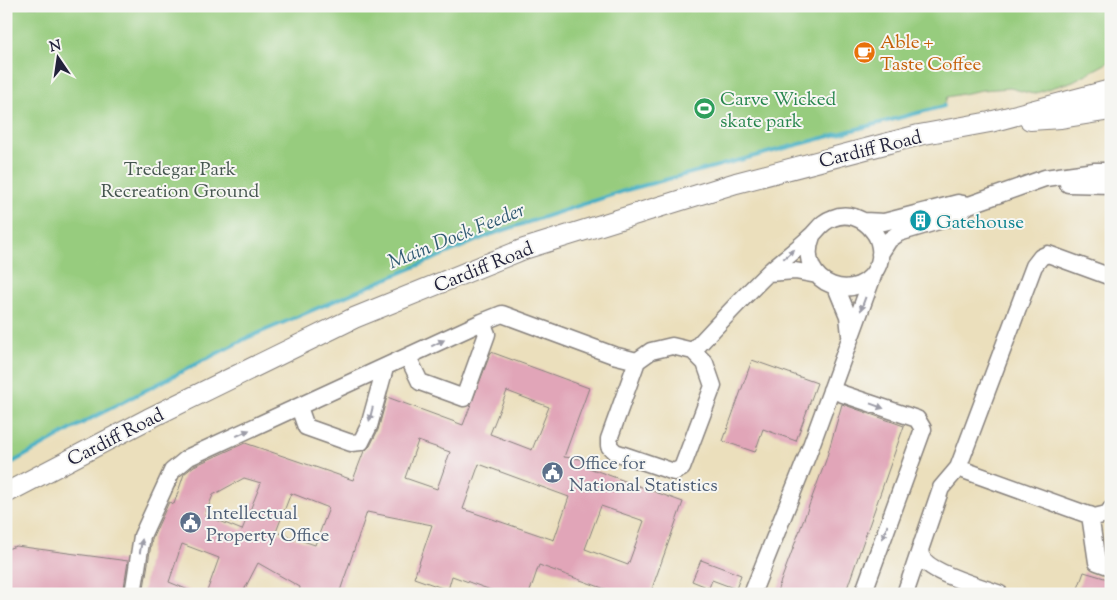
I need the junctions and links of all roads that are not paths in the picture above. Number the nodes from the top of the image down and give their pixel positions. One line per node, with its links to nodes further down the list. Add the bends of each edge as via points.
1 (1111, 83): 3 (main road)
2 (1111, 90): 3 (main road)
3 (1084, 97): 5 (main road, Cardiff Road)
4 (1111, 110): 5 (main road, Cardiff Road, via 1061,118)
5 (990, 122): 27 (main road, Cardiff Road, via 919,135 736,183 524,249 354,318 148,418)
6 (1111, 171): 8 (lane, via 1045,178)
7 (1111, 184): 8 (lane, via 1079,182)
8 (1021, 189): 9 (lane)
9 (969, 206): 10 (lane, via 958,203 884,222); 12 (lane, via 952,217 898,232)
10 (864, 221): 11 (lane, via 837,216 825,221); 12 (lane, via 876,234)
11 (812, 236): 14 (lane, one-way to 11); 15 (lane, via 808,251)
12 (880, 254): 13 (lane)
13 (874, 272): 17 (lane, via 856,286); 19 (lane, one-way to 19)
14 (768, 273): 15 (lane, via 795,271); 20 (lane)
15 (817, 275): 17 (lane)
16 (1111, 277): 26 (lane, via 1048,254 1041,257 1034,266)
17 (836, 287): 19 (lane, via 848,316)
18 (482, 322): 21 (lane, one-way to 18); 21 (lane, via 486,334 464,398 420,382); 22 (lane, via 502,314)
19 (851, 337): 24 (lane)
20 (693, 351): 22 (lane, via 672,346 651,351); 22 (lane, via 705,363 713,386 682,468 674,472 615,452 609,446 609,437)
21 (408, 357): 23 (lane)
22 (637, 361)
23 (385, 368): 25 (lane); 25 (lane, one-way to 25, via 369,426 361,442 351,443 306,427)
24 (831, 390): 33 (lane); 34 (lane, one-way to 34, via 917,419 923,428)
25 (299, 407): 32 (lane, one-way to 25, via 142,536 172,471 189,457)
26 (958, 468): 29 (lane); 30 (lane, via 941,488)
27 (6, 493)
28 (1111, 509): 29 (lane, via 1106,514)
29 (1090, 515): 31 (lane, via 1097,562)
30 (922, 543): 35 (lane); 36 (lane, via 921,555 927,564)
31 (1111, 567)
32 (133, 594)
33 (752, 594)
34 (863, 594)
35 (905, 594)
36 (1000, 594)

